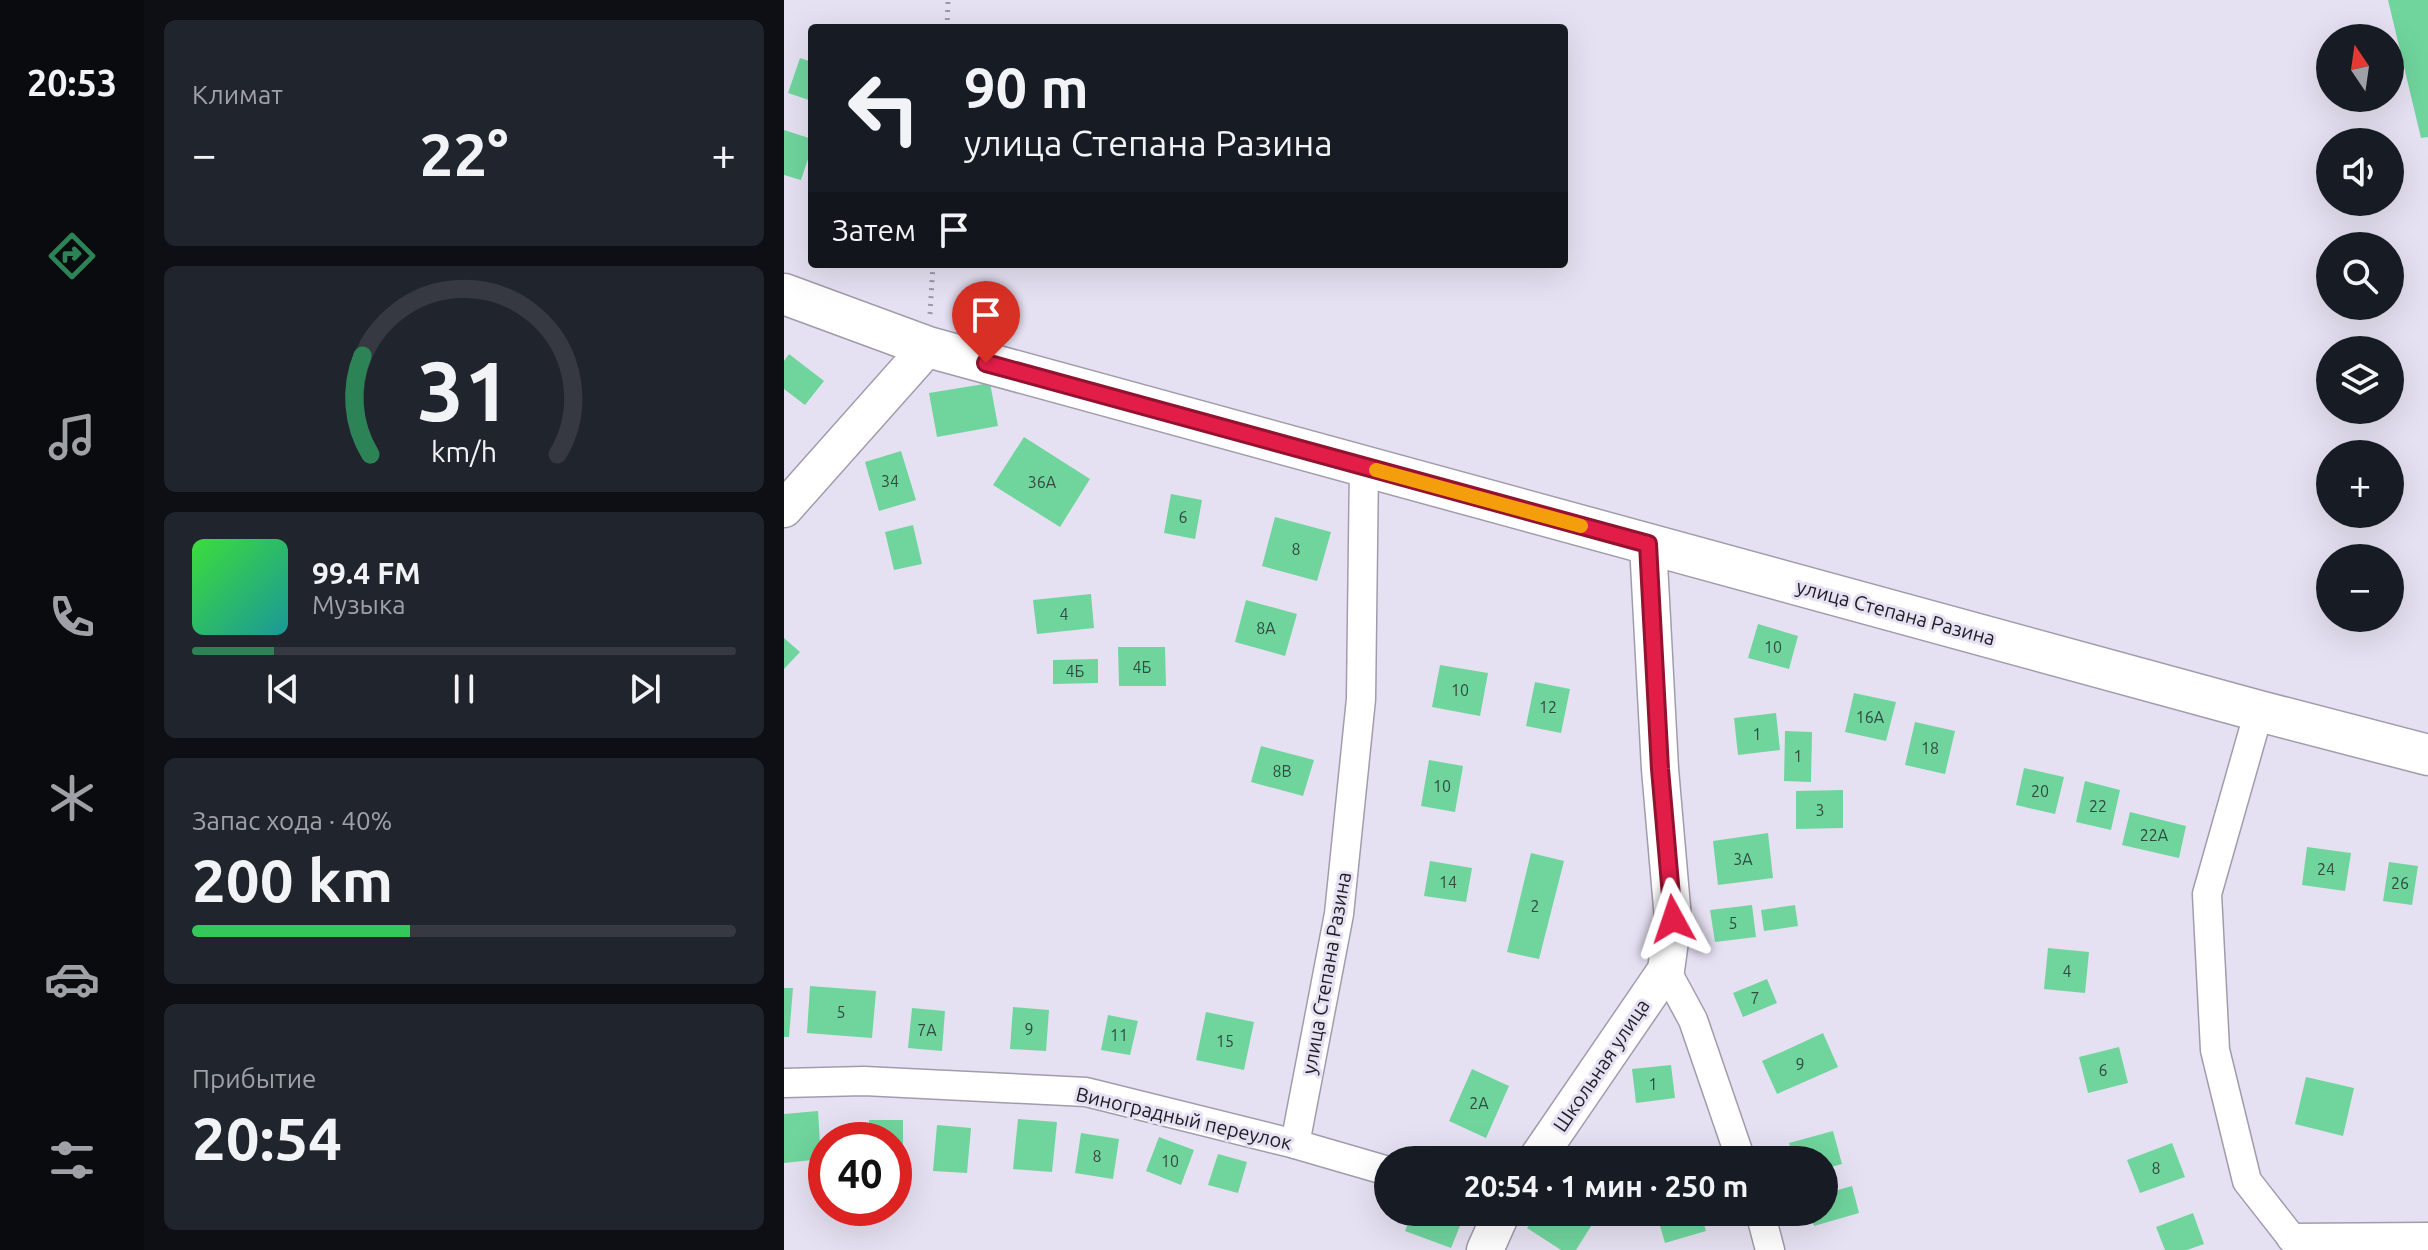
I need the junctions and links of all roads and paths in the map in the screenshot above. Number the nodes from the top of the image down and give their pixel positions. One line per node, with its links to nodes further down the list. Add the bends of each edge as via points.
1 (948, 0): 2 (path)
2 (947, 24)
3 (933, 268): 5 (path)
4 (784, 294): 5 (main road, улица Степана Разина)
5 (928, 347): 6 (main road, улица Степана Разина); 7 (street)
6 (1364, 466): 8 (main road, улица Степана Разина); 13 (street, улица Степана Разина, via 1361,699 1339,914)
7 (784, 509)
8 (1648, 544): 9 (main road, улица Степана Разина); 11 (street, via 1673,919)
9 (2259, 711): 10 (main road, улица Степана Разина); 20 (street, via 2207,894 2215,1050 2247,1181)
10 (2428, 755)
11 (1666, 970): 14 (street, Школьная улица); 15 (street, via 1693,1020)
12 (784, 1083): 13 (street, Виноградный переулок, via 864,1081 1086,1092)
13 (1295, 1144): 16 (street, Виноградный переулок)
14 (1546, 1146)
15 (1736, 1146)
16 (1374, 1167)
17 (1496, 1226): 21 (street)
18 (1764, 1226): 22 (street)
19 (2428, 1237): 20 (street)
20 (2296, 1244)
21 (1485, 1250)
22 (1770, 1250)

